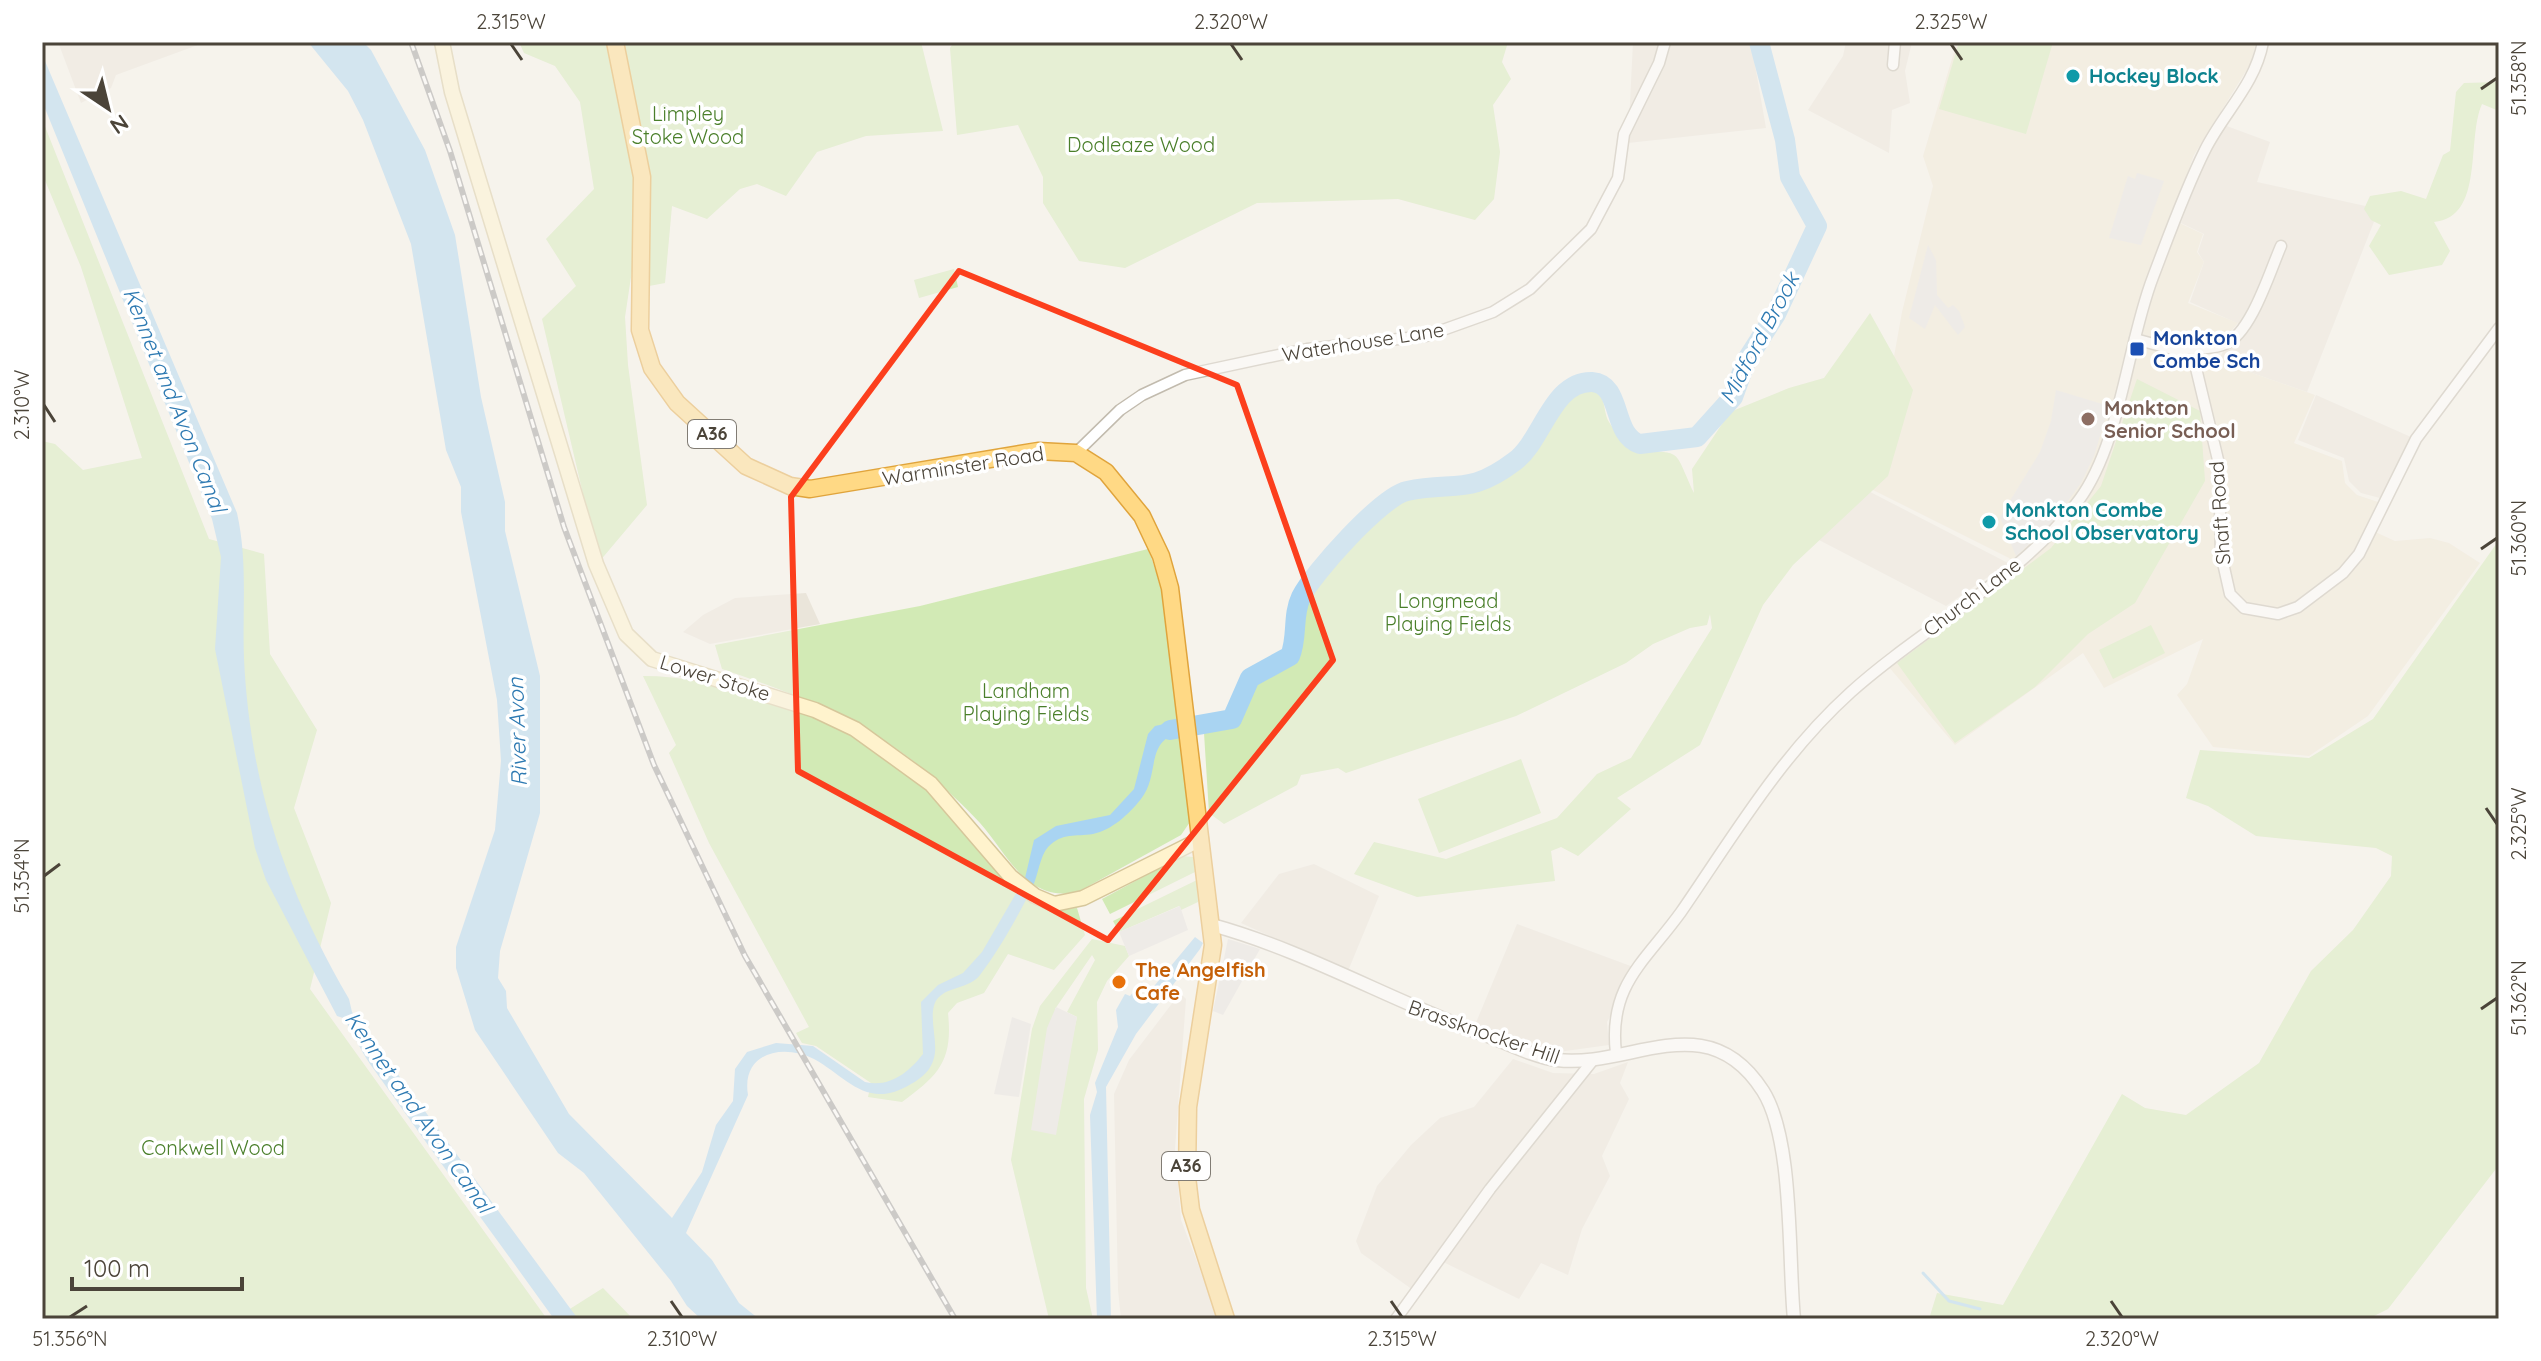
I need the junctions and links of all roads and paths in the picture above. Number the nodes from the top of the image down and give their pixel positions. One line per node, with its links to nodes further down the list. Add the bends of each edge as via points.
1 (442, 42): 12 (main road, Lower Stoke, via 452,92 591,549 626,634 638,649 658,662 815,710 886,748 943,796 1035,896 1062,903 1083,898)
2 (615, 42): 11 (highway, Warminster Road / A36, via 642,177 639,308 645,351 677,403 746,466 810,489 1038,451)
3 (1665, 42): 11 (street, Waterhouse Lane, via 1624,134 1618,178 1591,229 1530,289 1493,312 1426,336 1307,349 1185,375 1120,410)
4 (1895, 42): 6 (street)
5 (2263, 42): 9 (street, Church Lane, via 2243,94 2197,167 2151,281)
6 (1893, 65)
7 (2281, 246): 10 (street, via 2239,334 2227,344)
8 (2499, 328): 10 (street, Shaft Road, via 2416,439 2359,554 2298,607 2278,614 2244,608 2230,594 2221,554 2219,464 2198,373 2190,358)
9 (2135, 339): 10 (street); 14 (street, Church Lane, via 2102,456 2081,498 2028,555 1847,695 1770,779 1635,969 1612,1023)
10 (2172, 349)
11 (1076, 453): 12 (highway, Warminster Road / A36, via 1106,472 1142,516 1161,556 1170,588)
12 (1201, 839): 13 (highway, Warminster Road / A36)
13 (1220, 927): 15 (street, Brassknocker Hill, via 1258,937 1431,1016 1552,1060); 16 (highway, Warminster Road / A36, via 1190,1095 1186,1158 1191,1210)
14 (1616, 1053): 15 (street, Brassknocker Hill); 18 (street, Brassknocker Hill, via 1689,1044 1711,1049 1733,1061 1763,1092 1779,1135)
15 (1594, 1059): 17 (street)
16 (1226, 1319)
17 (1396, 1319)
18 (1794, 1319)

